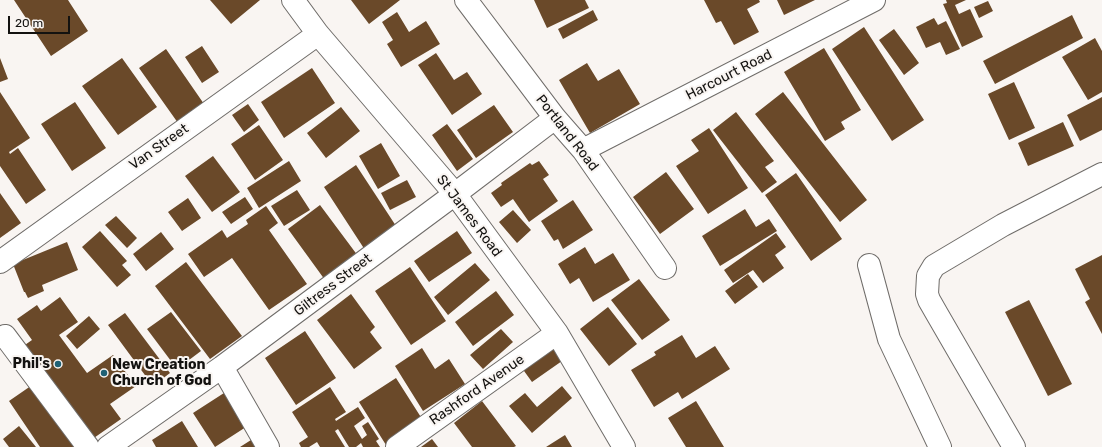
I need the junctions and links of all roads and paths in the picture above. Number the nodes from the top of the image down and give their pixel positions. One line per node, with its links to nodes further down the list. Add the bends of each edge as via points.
1 (293, 0): 4 (street, St James Road)
2 (466, 0): 5 (street, Portland Road)
3 (874, 0): 6 (street, Harcourt Road)
4 (318, 34): 8 (street, St James Road); 9 (street, Van Street)
5 (554, 118): 6 (street, Portland Road); 8 (street, Giltress Street)
6 (583, 150): 11 (street, Portland Road)
7 (1102, 174): 21 (street, via 1003,225 934,266 928,276 929,300)
8 (455, 194): 12 (street, St James Road); 14 (street, Giltress Street)
9 (0, 262)
10 (869, 265): 20 (street, via 889,339)
11 (665, 268)
12 (557, 333): 18 (street, Rashford Avenue); 19 (street, St James Road)
13 (5, 336): 15 (street)
14 (222, 367): 16 (street, Giltress Street); 17 (street)
15 (88, 447)
16 (108, 447)
17 (268, 447)
18 (397, 447)
19 (624, 447)
20 (940, 447)
21 (1014, 447)

